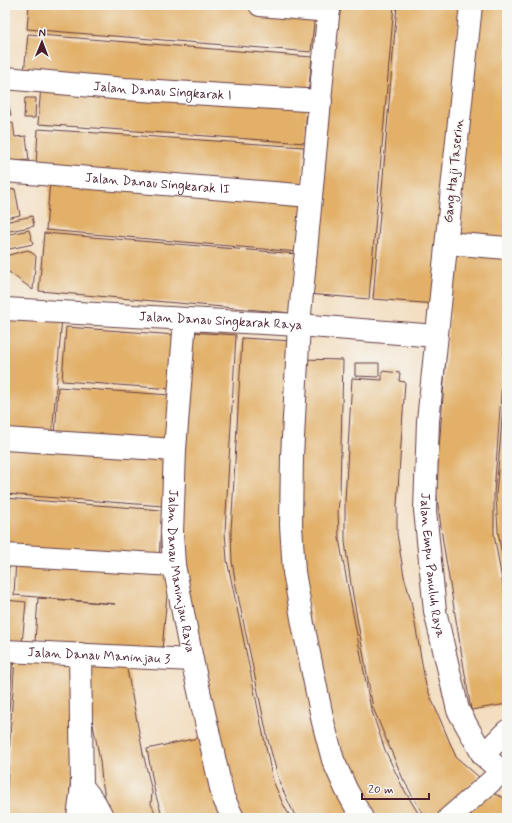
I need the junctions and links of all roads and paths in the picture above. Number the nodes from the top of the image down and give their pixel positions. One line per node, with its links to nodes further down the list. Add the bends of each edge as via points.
1 (260, 5): 3 (street)
2 (471, 5): 8 (street, Gang Haji Taserin)
3 (329, 8): 5 (street)
4 (5, 78): 5 (street, Jalan Danau Singkarak I, via 125,89)
5 (321, 101): 7 (street)
6 (5, 171): 7 (street, Jalan Danau Singkarak II)
7 (311, 196): 12 (street)
8 (447, 243): 9 (street); 13 (street, Gang Haji Taserin)
9 (507, 248)
10 (5, 310): 11 (street, Jalan Danau Singkarak Raya)
11 (185, 319): 12 (street, Jalan Danau Singkarak Raya); 15 (street, Jalan Danau Maninjau Raya)
12 (300, 325): 13 (street, Jalan Danau Singkarak Raya); 28 (street, via 292,456 291,526 294,572 318,700 333,760)
13 (436, 336): 22 (street, Jalan Empu Panuluh Raya, via 428,421 425,510 435,610 458,710)
14 (5, 439): 15 (street)
15 (175, 450): 17 (street, Jalan Danau Maninjau Raya, via 172,533)
16 (5, 555): 17 (street)
17 (174, 565): 20 (street, Jalan Danau Maninjau Raya)
18 (5, 651): 19 (street, Jalan Danau Maninjau 3)
19 (80, 654): 20 (street, Jalan Danau Maninjau 3); 24 (street)
20 (192, 660): 27 (street, Jalan Danau Maninjau Raya, via 223,797)
21 (507, 731): 22 (street)
22 (483, 755): 23 (street, Jalan Empu Panuluh Raya)
23 (505, 773): 29 (street)
24 (82, 786): 25 (street); 26 (street)
25 (78, 818)
26 (103, 818)
27 (233, 818)
28 (362, 818)
29 (449, 818)

